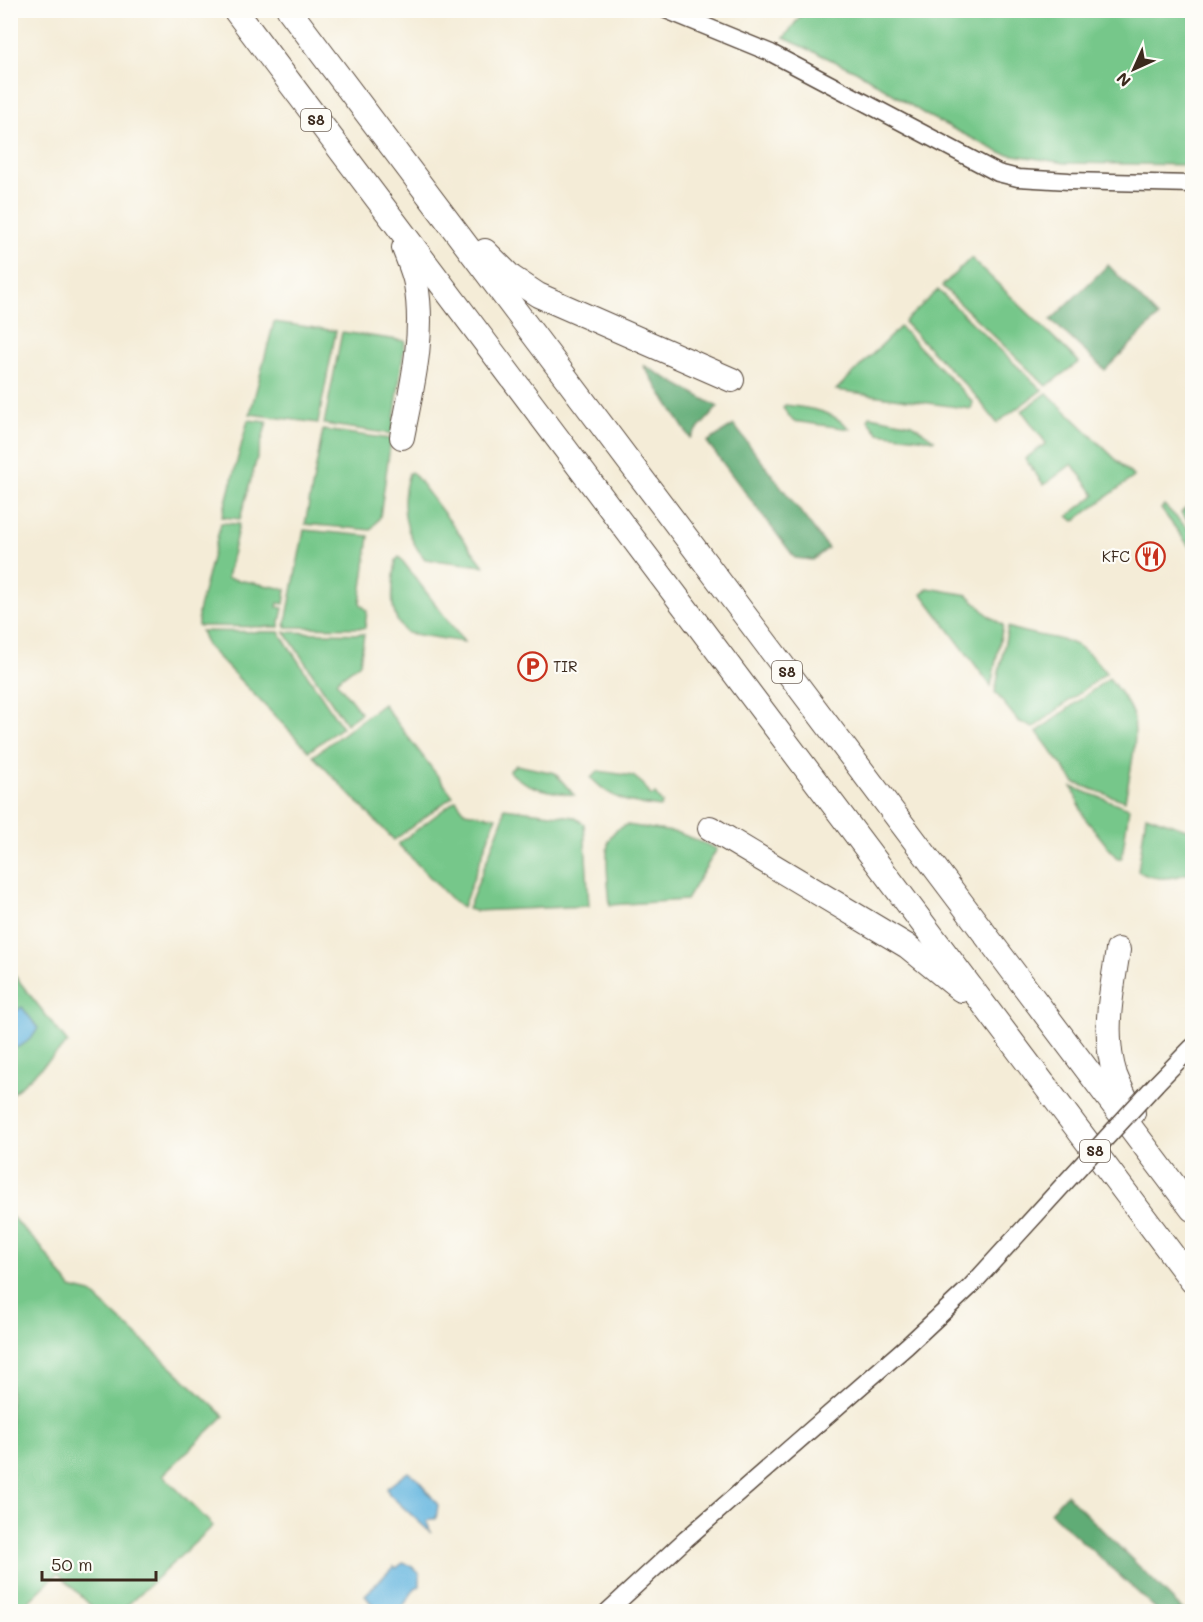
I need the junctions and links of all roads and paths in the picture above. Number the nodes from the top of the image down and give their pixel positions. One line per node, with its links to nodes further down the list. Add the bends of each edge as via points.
1 (235, 10): 6 (highway, S8)
2 (289, 10): 5 (highway, S8)
3 (666, 10): 4 (street, via 771,53 998,173 1018,178)
4 (1192, 183)
5 (423, 190): 7 (highway, via 511,277 538,295); 13 (highway, S8)
6 (398, 228): 8 (highway, via 416,283 419,327); 11 (highway, S8)
7 (732, 380)
8 (402, 437)
9 (710, 828): 11 (highway, via 907,946)
10 (1118, 950): 13 (highway, via 1110,1049 1115,1074)
11 (997, 1021): 15 (highway, S8)
12 (1192, 1047): 16 (street, bridge, via 970,1287)
13 (1151, 1154): 14 (highway, S8)
14 (1192, 1209)
15 (1192, 1281)
16 (608, 1611)

